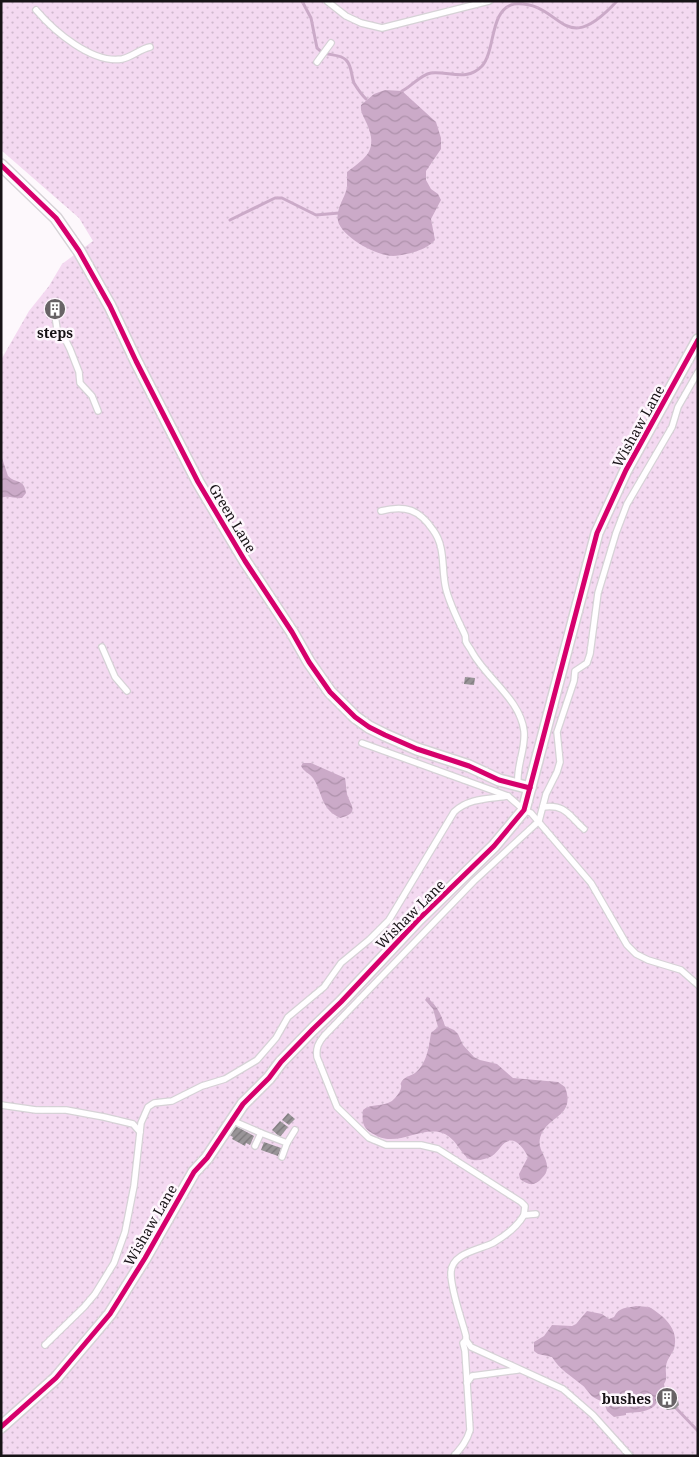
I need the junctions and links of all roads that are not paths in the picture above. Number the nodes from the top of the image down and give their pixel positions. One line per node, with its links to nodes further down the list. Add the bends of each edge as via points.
1 (327, 1): 2 (lane, via 346,16 382,28)
2 (489, 1)
3 (36, 10): 5 (lane, via 52,27 80,47 107,59 123,59)
4 (331, 43): 6 (lane)
5 (150, 47)
6 (317, 62)
7 (1, 165): 16 (street, Green Lane, via 56,218 80,251 198,482 330,692 355,717 384,735 499,780)
8 (55, 315): 11 (lane, via 57,329 70,348 80,383 92,396)
9 (698, 340): 17 (street, Wishaw Lane, via 626,470 597,533)
10 (698, 372): 19 (lane, via 678,408 672,427 627,504 616,533 598,593 590,654 587,663 575,671 557,742 560,762)
11 (98, 411)
12 (381, 511): 16 (lane, via 400,508 415,511 434,530 444,556 446,590 466,642 512,702 522,725 524,739)
13 (102, 647): 14 (lane, via 115,676)
14 (127, 691)
15 (362, 743): 18 (lane)
16 (518, 784): 17 (street, Green Lane)
17 (530, 788): 20 (street, Wishaw Lane)
18 (508, 796): 20 (lane); 27 (lane, via 471,801 454,812 389,920 341,963 324,987 288,1017 276,1038 257,1060 181,1098 148,1106)
19 (543, 807): 21 (lane); 22 (lane, via 559,806)
20 (524, 810): 21 (lane); 25 (street, Wishaw Lane, via 488,852 281,1062)
21 (539, 821): 23 (lane, via 591,883 627,945 648,960 681,970); 32 (lane, via 474,881 318,1042 316,1050 337,1108 368,1138 386,1145 438,1149)
22 (584, 828)
23 (698, 985)
24 (1, 1105): 27 (lane, via 66,1110 109,1118 133,1124)
25 (231, 1120): 28 (lane); 40 (street, Wishaw Lane, via 190,1179 110,1314 56,1378)
26 (295, 1130): 29 (lane)
27 (140, 1132): 34 (lane, via 129,1213 114,1263 95,1294)
28 (260, 1133): 29 (lane); 30 (lane)
29 (287, 1143): 31 (lane)
30 (255, 1146)
31 (282, 1157)
32 (525, 1206): 33 (lane); 33 (lane, via 536,1214)
33 (524, 1215): 35 (lane, via 501,1238 464,1255 452,1265 451,1279)
34 (45, 1345)
35 (468, 1349): 36 (lane); 39 (lane)
36 (509, 1364): 37 (lane); 38 (lane, via 509,1370)
37 (521, 1370): 38 (lane); 42 (lane, via 572,1396)
38 (502, 1372): 39 (lane)
39 (469, 1374): 41 (lane, via 470,1430 464,1445)
40 (1, 1427)
41 (454, 1456)
42 (630, 1456)

